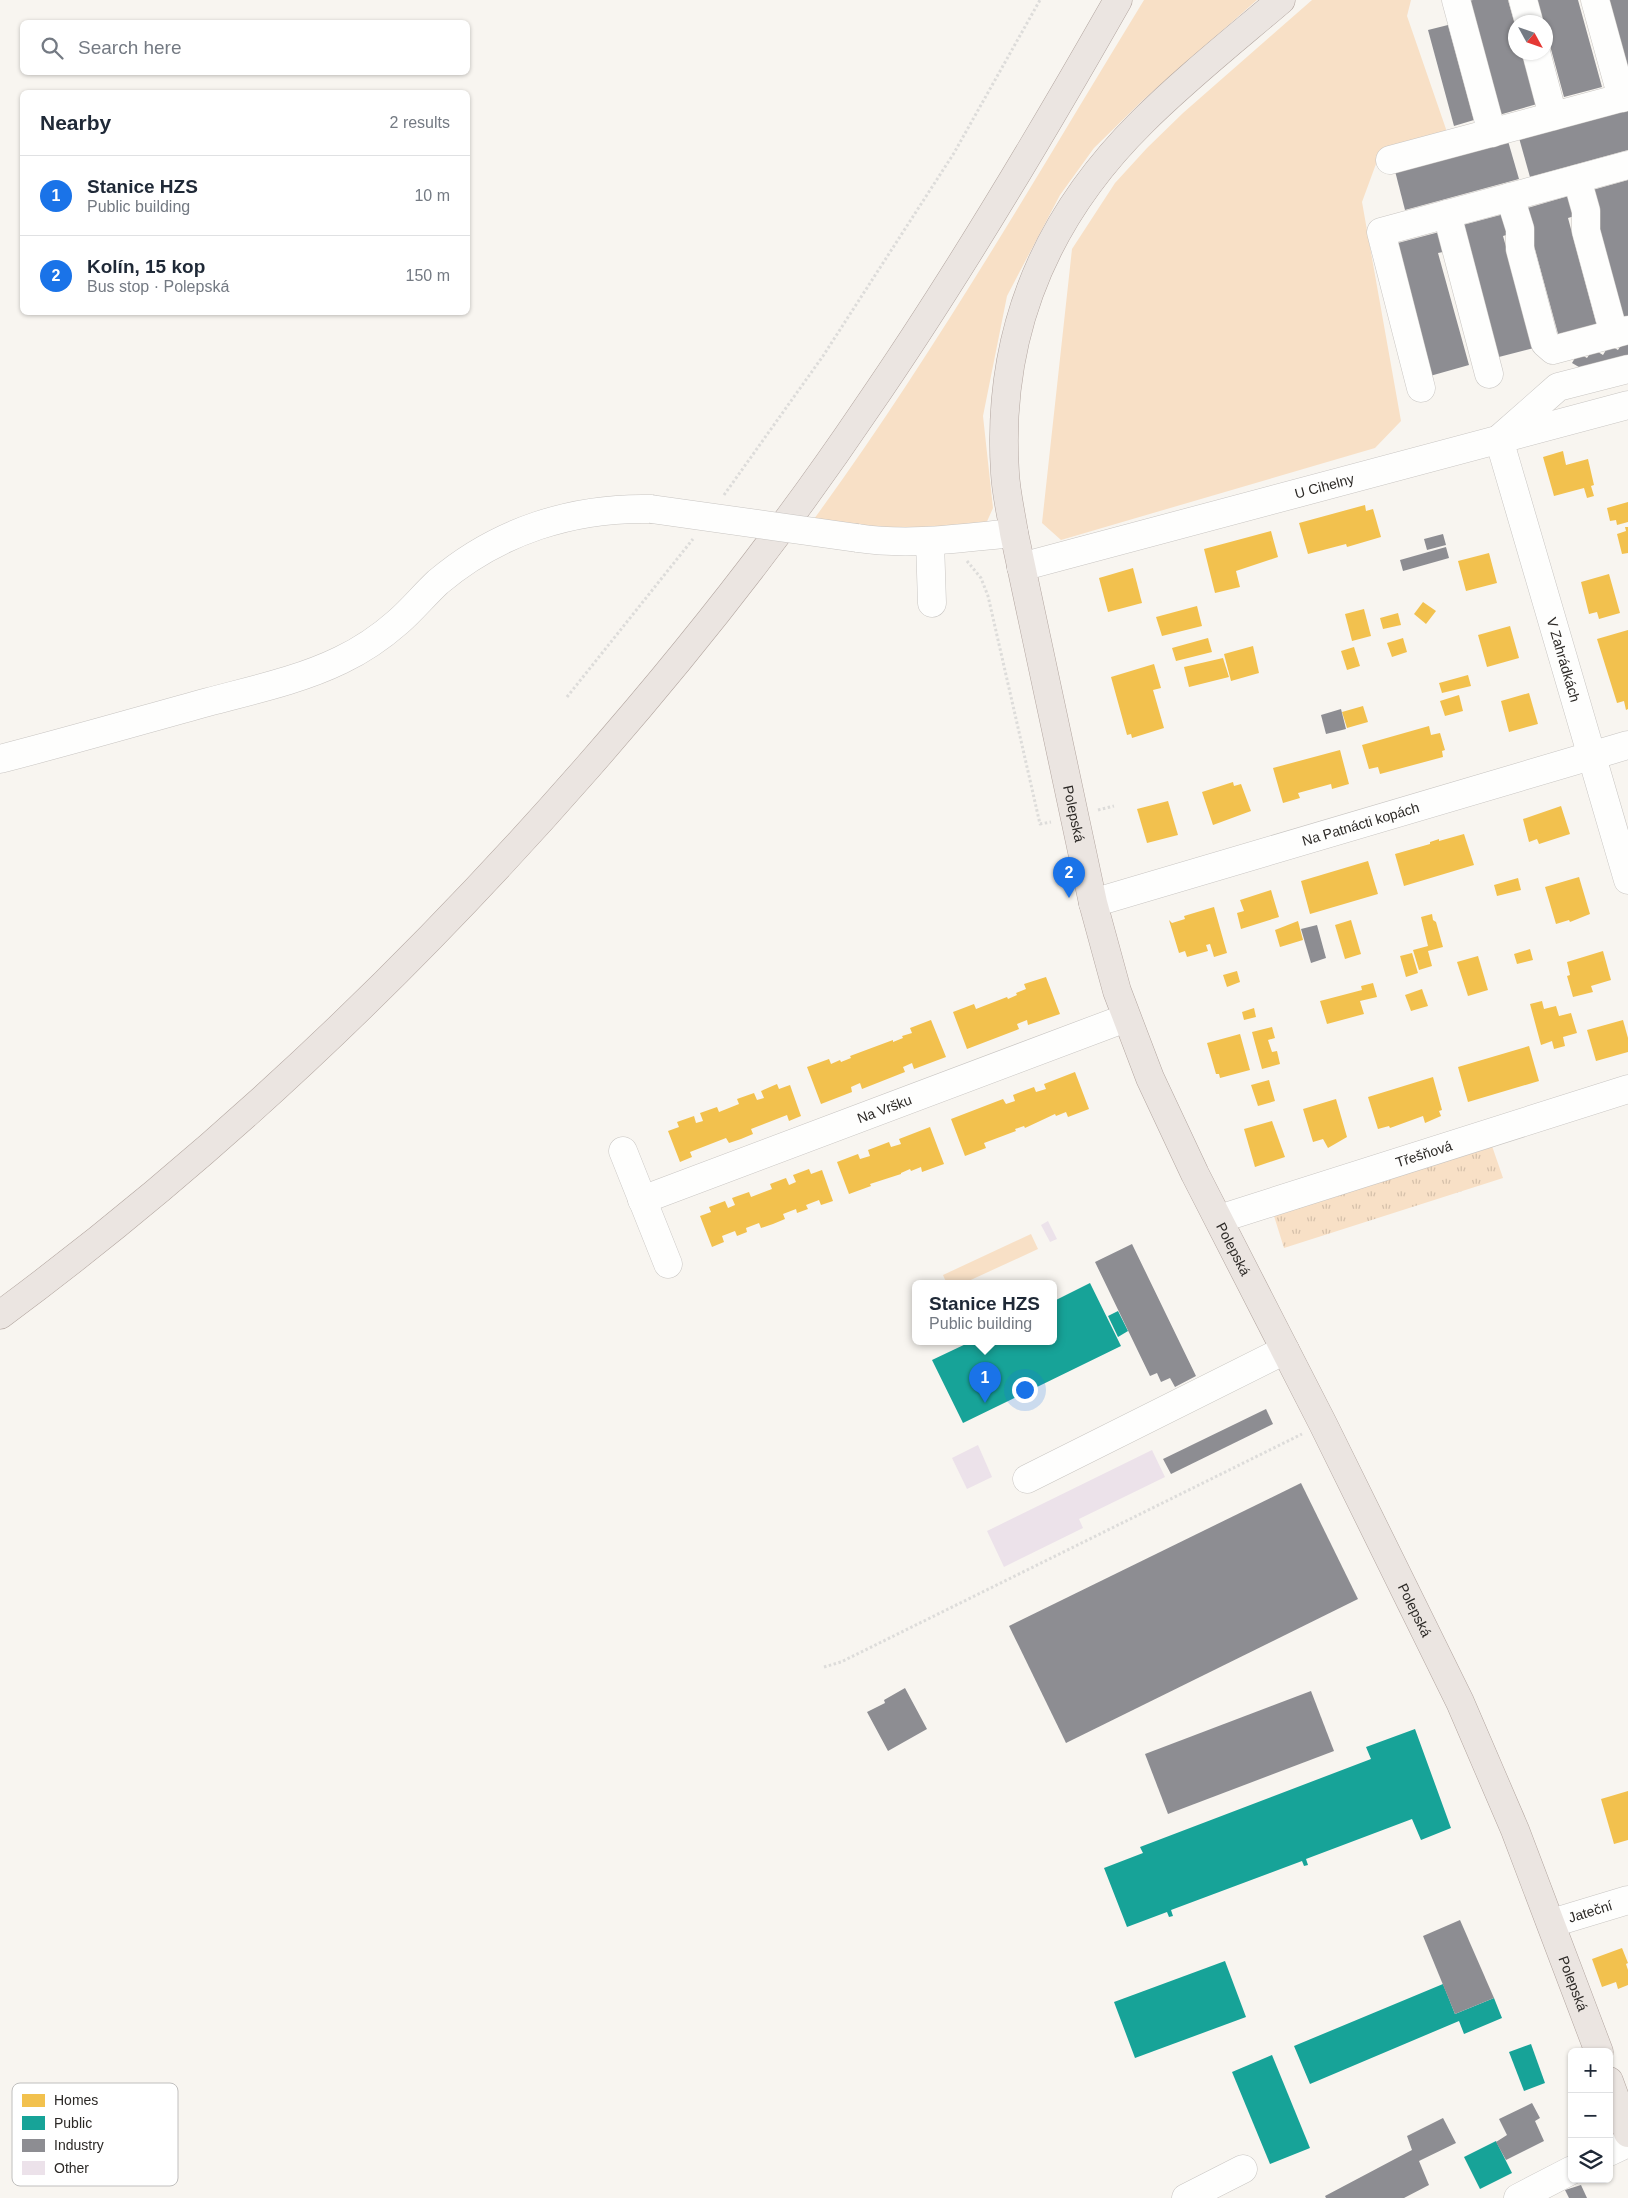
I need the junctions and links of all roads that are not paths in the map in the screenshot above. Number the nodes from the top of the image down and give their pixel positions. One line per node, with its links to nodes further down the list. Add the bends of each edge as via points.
1 (1118, 0): 37 (main road, via 956,273 865,411 761,555 651,694 534,829 424,945 306,1060 118,1223)
2 (1281, 0): 22 (main road, Polepská, via 1141,123 1112,154 1072,204 1043,258 1022,310 1004,404 1005,475)
3 (1456, 0): 10 (street)
4 (1523, 0): 6 (street)
5 (1595, 0): 8 (street)
6 (1527, 15)
7 (1538, 60): 9 (street)
8 (1625, 97): 9 (street)
9 (1553, 116): 10 (street)
10 (1492, 133): 11 (street)
11 (1390, 160)
12 (1628, 165): 13 (street)
13 (1577, 179): 14 (street); 16 (street, via 1586,211 1586,231)
14 (1510, 197): 15 (street); 16 (street, via 1545,343 1553,350)
15 (1447, 214): 18 (street); 19 (street, via 1381,232)
16 (1621, 332)
17 (1628, 370): 21 (street, via 1558,387)
18 (1489, 374)
19 (1421, 388)
20 (1628, 405): 21 (street, U Cihelny)
21 (1499, 439): 24 (street, U Cihelny); 27 (street, V Zahrádkách)
22 (1014, 533): 23 (street); 24 (main road, Polepská)
23 (930, 542): 25 (street); 28 (street, bridge, via 881,542 651,509 618,508 580,514 508,537 456,568 399,621 340,661 289,680)
24 (1021, 567): 30 (main road, Polepská)
25 (932, 603)
26 (1628, 745): 27 (street, Na Patnácti kopách)
27 (1592, 756): 29 (street, V Zahrádkách); 30 (street, Na Patnácti kopách)
28 (0, 759)
29 (1628, 880)
30 (1093, 903): 31 (main road, Polepská)
31 (1126, 1018): 34 (street, Na Vršku); 35 (main road, Polepská, via 1154,1087)
32 (1628, 1089): 35 (street, Třešňová)
33 (623, 1151): 34 (street)
34 (642, 1200): 36 (street)
35 (1219, 1218): 38 (main road, Polepská)
36 (668, 1264)
37 (0, 1315)
38 (1285, 1350): 39 (street); 41 (main road, Polepská, via 1460,1702)
39 (1027, 1480)
40 (1628, 1900): 41 (street, Jateční)
41 (1552, 1923): 42 (main road, Polepská)
42 (1597, 2048)
43 (1613, 2092): 44 (main road)
44 (1628, 2133)
45 (1628, 2143): 46 (street)
46 (1613, 2150)
47 (1243, 2169): 49 (street)
48 (1568, 2172): 50 (street)
49 (1186, 2198)
50 (1518, 2198)

